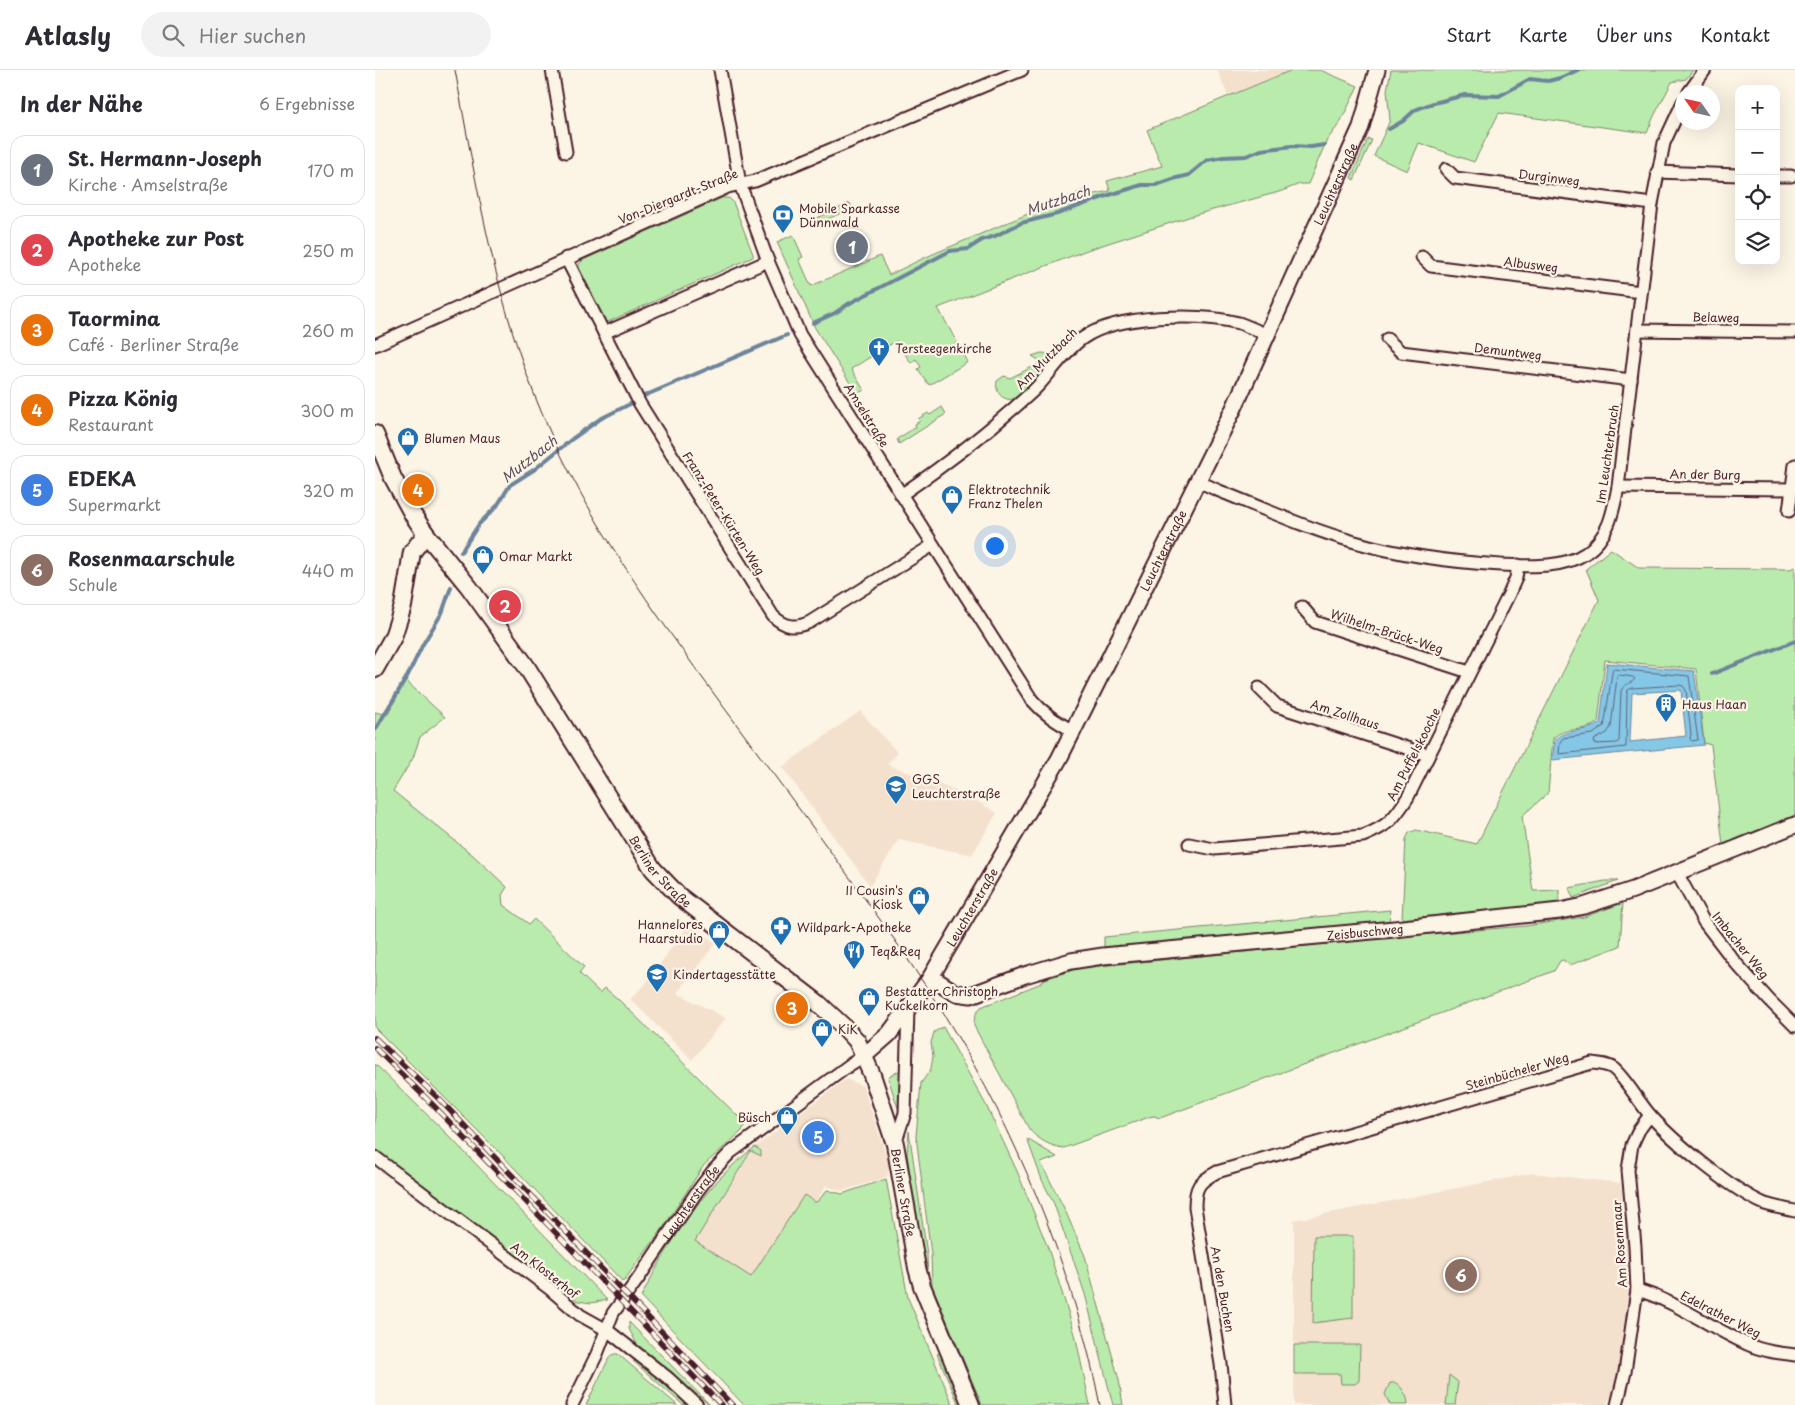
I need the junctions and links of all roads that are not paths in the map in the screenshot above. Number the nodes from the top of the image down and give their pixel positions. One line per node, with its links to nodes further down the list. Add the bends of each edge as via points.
1 (552, 70): 8 (street)
2 (720, 70): 14 (street, Amselstraße)
3 (1022, 70): 14 (street, Von-Diergardt-Straße, via 755,181)
4 (1377, 70): 23 (street, Leuchterstraße, via 1361,127)
5 (1705, 70): 6 (street)
6 (1694, 85)
7 (1675, 119): 10 (street, Im Leuchterbruch, via 1664,143)
8 (566, 152)
9 (1446, 169): 15 (street, Durginweg, via 1455,178)
10 (1657, 172): 11 (street); 15 (street, Im Leuchterbruch)
11 (1735, 175)
12 (1780, 176): 13 (street)
13 (1791, 176)
14 (740, 184): 17 (street, Von-Diergardt-Straße); 18 (street, Amselstraße)
15 (1652, 204): 19 (street, Im Leuchterbruch)
16 (1422, 257): 19 (street, Albusweg, via 1431,266)
17 (566, 258): 22 (street, Franz-Peter-Kürten-Weg); 25 (street, Von-Diergardt-Straße)
18 (768, 261): 22 (street); 32 (street, Amselstraße, via 797,329)
19 (1641, 292): 20 (street, Im Leuchterbruch)
20 (1637, 330): 21 (street, Belaweg); 26 (street, Im Leuchterbruch)
21 (1795, 332)
22 (604, 333): 35 (street, Franz-Peter-Kürten-Weg, via 637,400 773,616 781,623 791,627 810,622)
23 (1267, 335): 29 (street, Leuchterstraße); 32 (street, Am Mutzbach, via 1239,323 1203,318 1162,317 1102,329 1083,338 991,429)
24 (1387, 339): 26 (street, Demuntweg, via 1401,352)
25 (375, 345)
26 (1631, 380): 30 (street, Im Leuchterbruch)
27 (375, 434): 34 (main road, Berliner Straße, via 393,478)
28 (1795, 465): 31 (street)
29 (1198, 481): 36 (street, Im Leuchterbruch, via 1356,543 1421,557); 41 (street, Leuchterstraße)
30 (1618, 487): 31 (street, An der Burg); 36 (street, Im Leuchterbruch, via 1608,528 1586,553 1560,563)
31 (1792, 489): 33 (street)
32 (901, 495): 35 (street, Amselstraße)
33 (1789, 511)
34 (426, 534): 38 (main road, via 412,552 403,606 393,637); 49 (main road, Berliner Straße, via 526,666 653,869 679,896 830,1013 857,1041)
35 (933, 545): 41 (street, Amselstraße, via 1032,700 1042,712)
36 (1518, 566): 39 (street, Am Puffelskooche, via 1509,594)
37 (1302, 607): 39 (street, Wilhelm-Brück-Weg, via 1315,622)
38 (375, 669)
39 (1469, 672): 42 (street, Am Puffelskooche)
40 (1259, 688): 42 (street, Am Zollhaus, via 1277,706)
41 (1073, 731): 46 (street, Leuchterstraße)
42 (1428, 755): 44 (street, Am Puffelskooche, via 1395,817 1380,829 1363,836 1214,849)
43 (1795, 825): 45 (street, Zeisbuschweg)
44 (1189, 844)
45 (1677, 873): 46 (street, Zeisbuschweg, via 1609,898 1560,911 1103,956 1071,961 971,995 956,993); 48 (street, Imbacher Weg, via 1703,922)
46 (931, 977): 47 (street, Leuchterstraße)
47 (908, 1009): 49 (street, Leuchterstraße, via 889,1034); 51 (street, via 905,1113)
48 (1795, 1026)
49 (864, 1056): 51 (main road, Berliner Straße); 56 (street, Leuchterstraße, via 730,1153 696,1193 613,1313)
50 (1650, 1116): 53 (street, Steinbücheler Weg, via 1614,1069 1604,1064 1592,1064 1217,1172); 54 (street, Steinbücheler Weg, via 1689,1152 1753,1198); 55 (street, Am Rosenmaar, via 1632,1146 1628,1170)
51 (895, 1144): 60 (main road, Berliner Straße, via 922,1286)
52 (375, 1157): 56 (street, Am Klosterhof, via 580,1315)
53 (1203, 1180): 61 (street, An den Buchen, via 1195,1192 1195,1207)
54 (1795, 1210)
55 (1637, 1290): 57 (street, Edelrather Weg, via 1654,1295 1747,1344); 62 (street, Am Rosenmaar)
56 (607, 1330): 58 (street, Leuchterstraße); 59 (street, Am Klosterhof)
57 (1795, 1355)
58 (573, 1405)
59 (697, 1405)
60 (971, 1405)
61 (1225, 1405)
62 (1617, 1405)

